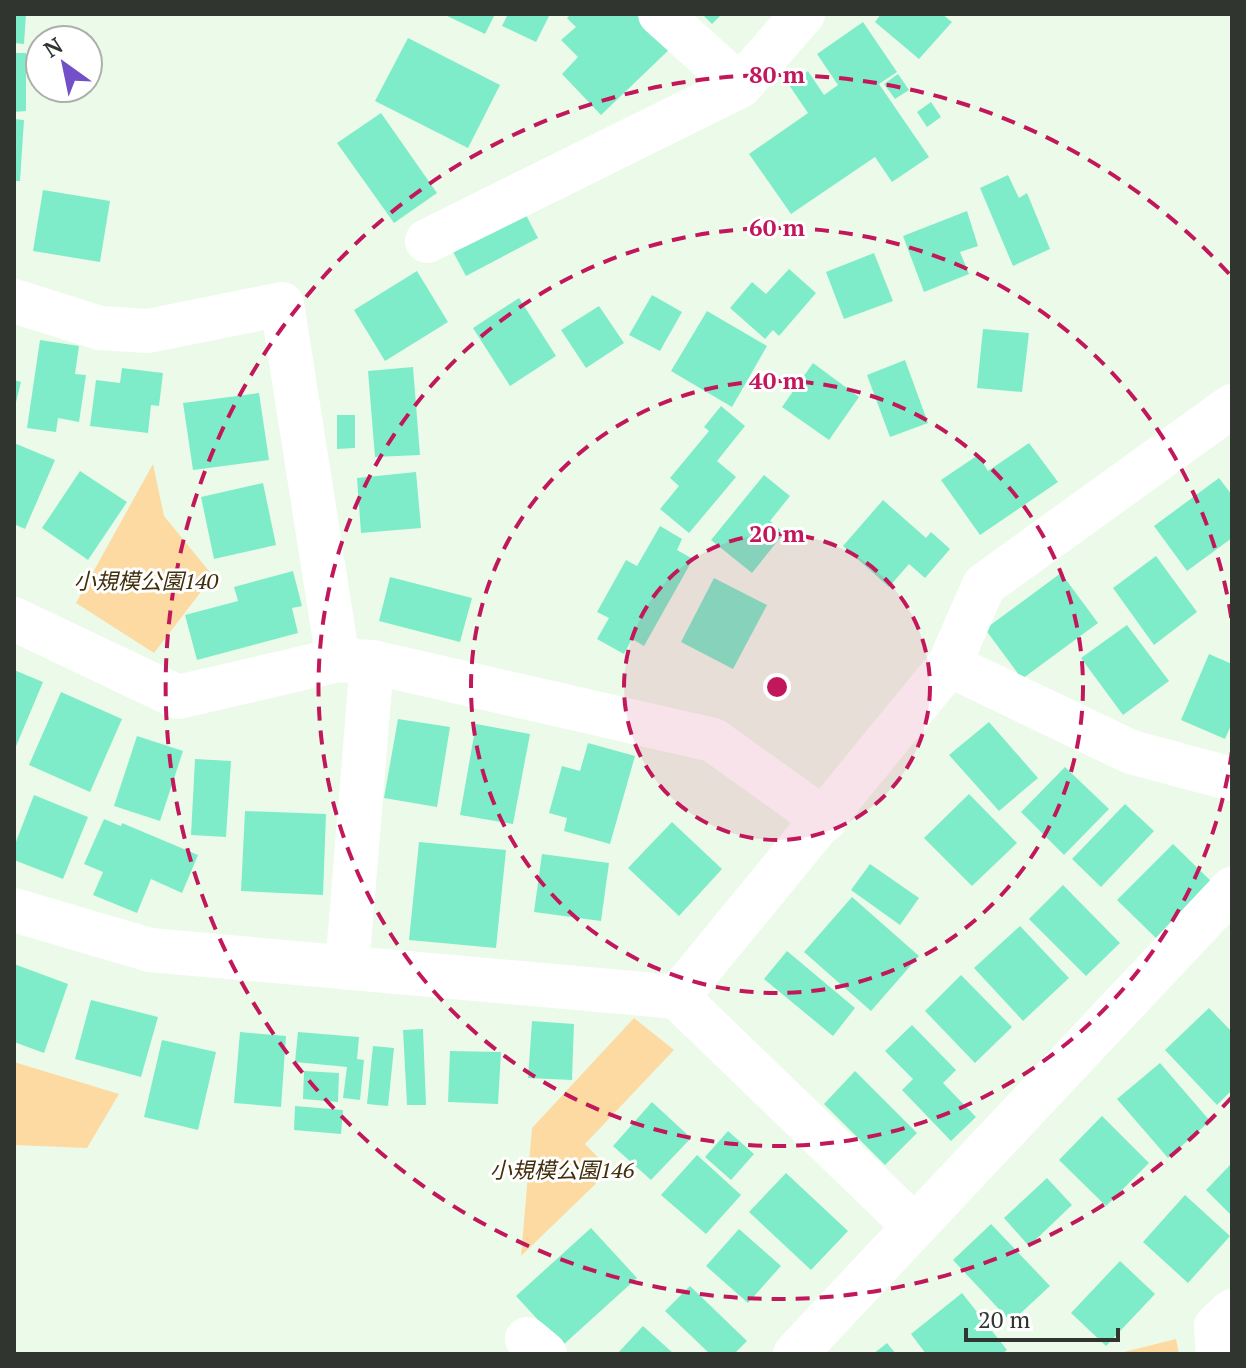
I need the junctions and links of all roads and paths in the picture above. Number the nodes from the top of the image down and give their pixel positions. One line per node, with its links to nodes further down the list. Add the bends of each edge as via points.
1 (660, 14): 3 (street)
2 (803, 14): 3 (street)
3 (740, 86): 4 (street)
4 (427, 241)
5 (14, 301): 8 (street, via 100,328 148,331 282,304)
6 (1232, 406): 9 (street, via 984,585)
7 (14, 619): 8 (street, via 178,697)
8 (355, 661): 11 (street, via 713,740); 14 (street)
9 (949, 665): 10 (street, via 1131,752); 11 (street)
10 (1232, 779)
11 (825, 820): 15 (street)
12 (1232, 889): 16 (street)
13 (14, 910): 14 (street, via 150,950)
14 (347, 968): 15 (street)
15 (677, 997): 16 (street)
16 (914, 1226): 18 (street)
17 (1232, 1311): 19 (street, via 1216,1326)
18 (795, 1354)
19 (1218, 1354)

